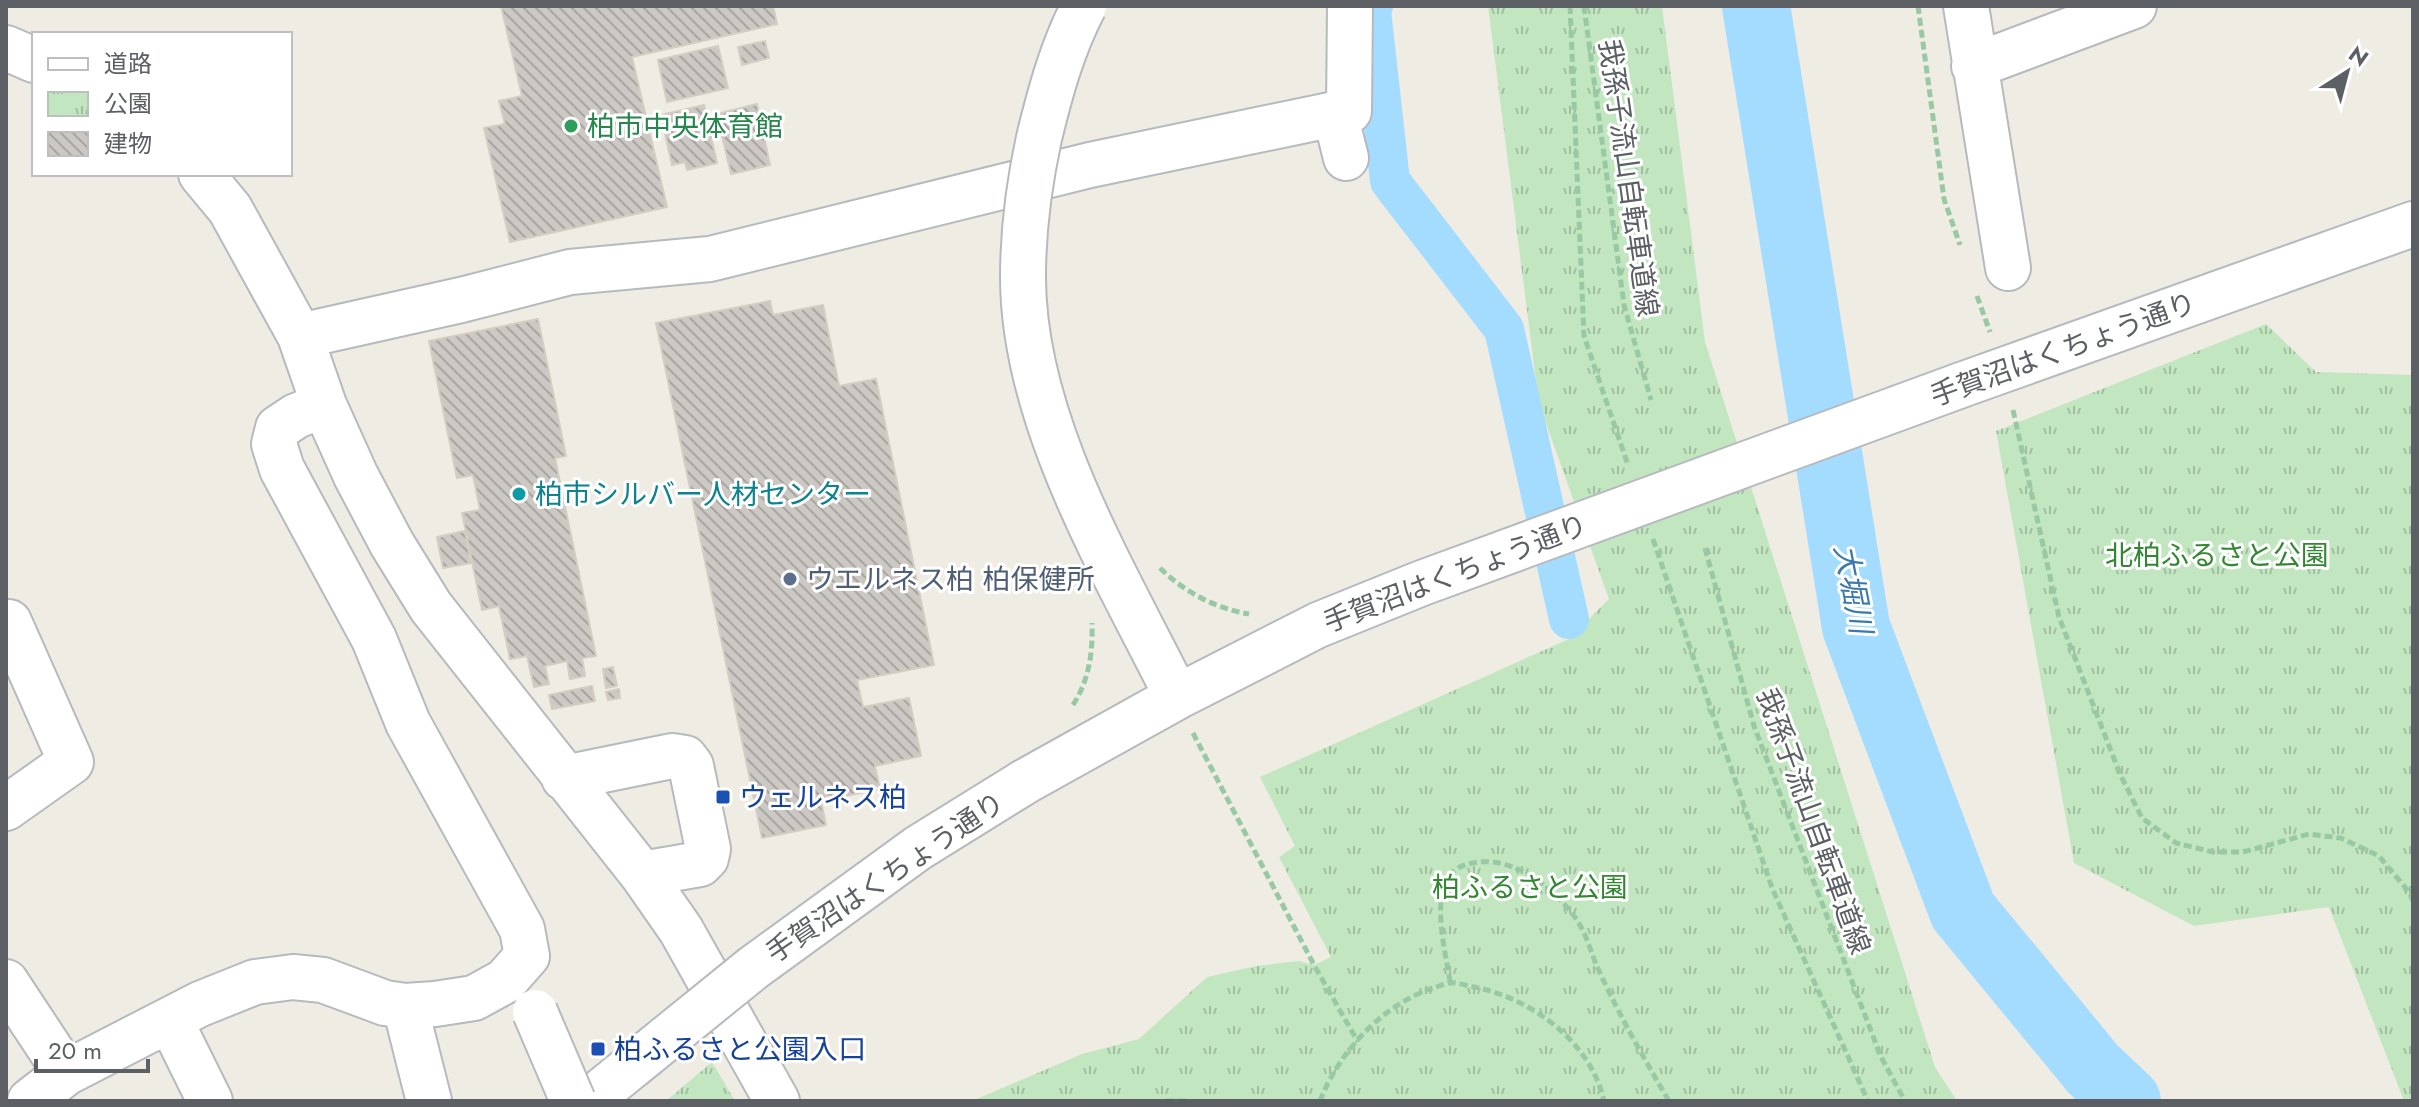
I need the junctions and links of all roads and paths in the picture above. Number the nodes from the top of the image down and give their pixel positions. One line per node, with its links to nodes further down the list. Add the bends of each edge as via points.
1 (1084, 6): 30 (street, bridge, via 1058,66 1033,165 1023,280 1028,329 1038,383 1075,489)
2 (1350, 6): 10 (street, via 1349,111)
3 (1570, 6): 21 (path, via 1584,336)
4 (1584, 6): 17 (path, 我孫子流山自転車道線, via 1624,305)
5 (1966, 6): 9 (street)
6 (2134, 6): 9 (street)
7 (6, 48): 8 (street)
8 (32, 59)
9 (1974, 66): 14 (street)
10 (1335, 114): 11 (street); 15 (street, via 1090,165 710,259 570,272)
11 (1346, 158)
12 (203, 176): 15 (street, via 230,209)
13 (2413, 224): 16 (street, 手賀沼はくちょう通り)
14 (2008, 268)
15 (300, 336): 18 (street)
16 (1984, 377): 30 (street, 手賀沼はくちょう通り, bridge, via 1422,583 1318,625); 36 (path, via 2059,617 2142,818 2176,843 2213,852 2243,852 2309,834 2341,838 2379,856)
17 (1651, 400)
18 (324, 405): 33 (street, via 392,544 431,607); 38 (street, via 278,428 274,444 282,469 374,639 408,723 522,929)
19 (1642, 459): 20 (path)
20 (1614, 469)
21 (1630, 471)
22 (1650, 530): 56 (path, via 1772,888)
23 (1654, 537): 24 (path)
24 (1639, 542)
25 (1705, 548): 57 (path, 我孫子流山自転車道線, via 1754,726 1881,1057)
26 (1158, 566): 27 (path, bridge, via 1184,589 1231,612)
27 (1254, 615)
28 (1092, 620): 31 (path, bridge, via 1087,677)
29 (6, 624): 34 (street, via 71,762)
30 (1177, 697): 49 (street, 手賀沼はくちょう通り, bridge, via 918,848 753,968)
31 (1064, 714)
32 (1181, 739): 43 (path, via 1193,733)
33 (564, 778): 35 (street); 35 (street, via 672,756 685,758 691,766 706,858 700,864)
34 (6, 808)
35 (642, 874): 50 (street, via 681,930)
36 (2411, 891): 37 (path)
37 (2413, 901)
38 (527, 956): 41 (street, via 505,981 474,998); 48 (street, bridge, via 535,1012)
39 (6, 982): 44 (street)
40 (1450, 982): 43 (path, via 1393,1009); 54 (path, via 1499,992 1536,1009 1581,1055 1600,1081); 55 (path, via 1439,903 1445,883 1460,866 1476,861 1498,860 1517,868 1557,896 1577,918 1635,1043)
41 (405, 1006): 42 (street, via 323,980 293,977 255,982); 47 (street)
42 (170, 1020): 44 (street); 46 (street)
43 (1358, 1042): 53 (path, via 1327,1082)
44 (66, 1073): 45 (street)
45 (30, 1101)
46 (210, 1101)
47 (429, 1101)
48 (573, 1101)
49 (589, 1101)
50 (777, 1101)
51 (1166, 1101): 52 (path)
52 (1186, 1101)
53 (1320, 1101)
54 (1604, 1101)
55 (1669, 1101)
56 (1868, 1101)
57 (1905, 1101)

